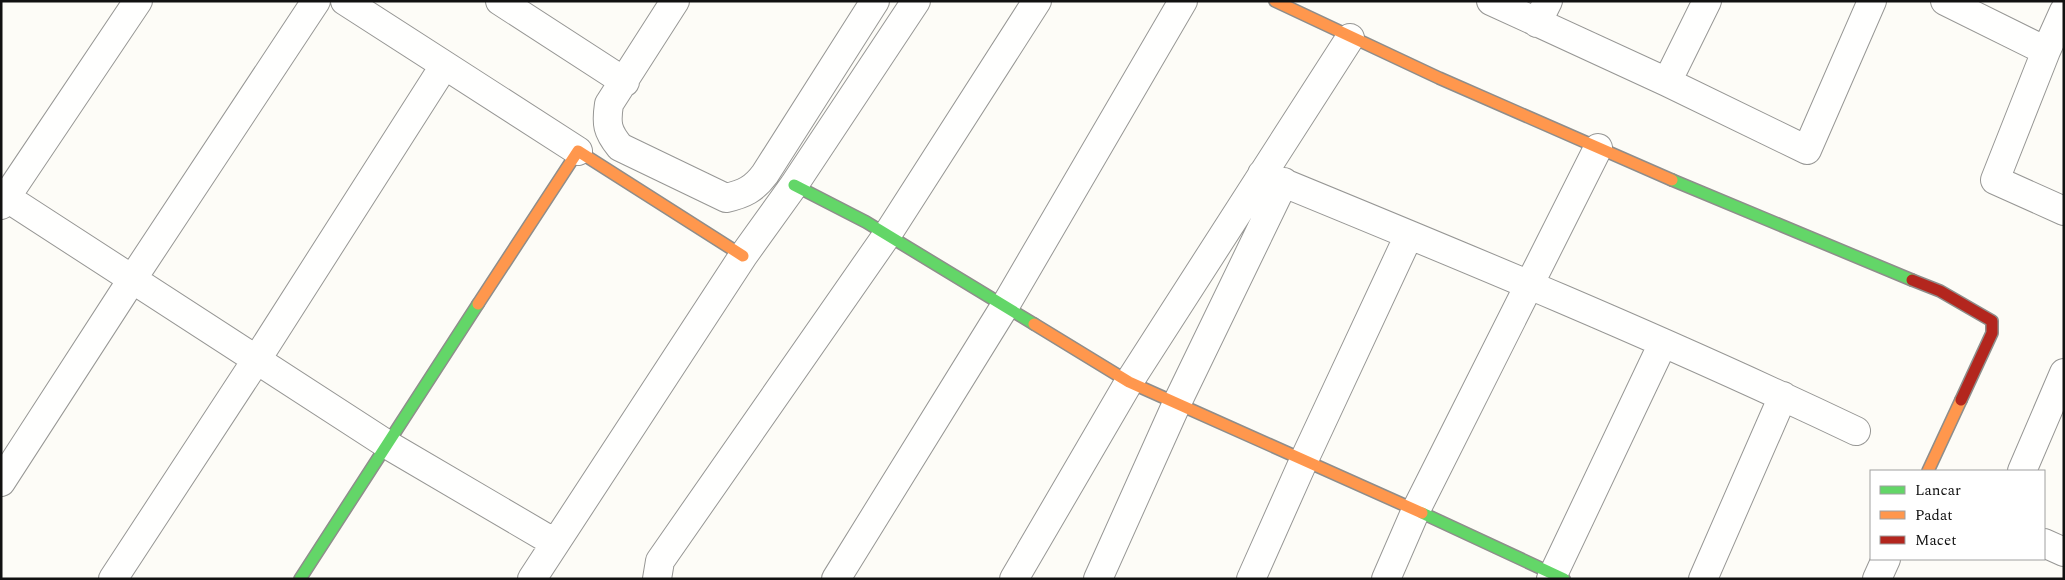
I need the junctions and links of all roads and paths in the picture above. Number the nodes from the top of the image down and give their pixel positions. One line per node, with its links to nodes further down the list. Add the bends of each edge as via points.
1 (138, 1): 26 (street)
2 (316, 1): 31 (street)
3 (345, 1): 19 (street)
4 (500, 1): 20 (street)
5 (675, 1): 20 (street)
6 (874, 1): 20 (street, via 766,174 742,195 726,198 715,194 620,147 610,135 606,120 609,104)
7 (916, 1): 25 (street)
8 (1036, 1): 28 (street)
9 (1183, 1): 33 (street)
10 (1275, 1): 17 (street)
11 (1491, 1): 16 (street)
12 (1707, 1): 21 (street)
13 (1872, 1): 21 (street, via 1807,150)
14 (1945, 1): 18 (street)
15 (2064, 11): 18 (street)
16 (1543, 12): 21 (street)
17 (1350, 38): 22 (street); 24 (street)
18 (2046, 51): 27 (street, via 1995,180)
19 (444, 66): 23 (street); 35 (street)
20 (625, 82)
21 (1667, 82)
22 (1598, 148): 32 (street); 43 (street, via 1940,291 1992,321 1992,333)
23 (578, 151): 30 (street); 41 (street)
24 (1273, 178): 29 (street); 37 (street); 39 (street)
25 (794, 185): 28 (street); 30 (street)
26 (3, 198): 31 (street)
27 (2064, 211)
28 (887, 234): 33 (street); 55 (street, via 660,561)
29 (1409, 235): 32 (street); 42 (street)
30 (743, 256): 47 (street)
31 (133, 278): 35 (street); 45 (street)
32 (1529, 284): 34 (street); 46 (street)
33 (1005, 306): 37 (street); 56 (street)
34 (1663, 343): 38 (street); 51 (street)
35 (257, 359): 41 (street); 52 (street)
36 (2064, 373): 44 (street)
37 (1128, 382): 39 (street); 57 (street)
38 (1783, 396): 40 (street); 61 (street)
39 (1177, 403): 42 (street); 58 (street)
40 (1856, 431)
41 (388, 445): 47 (street); 53 (street)
42 (1304, 460): 46 (street); 59 (street)
43 (1928, 470)
44 (2022, 470)
45 (1, 482)
46 (1416, 510): 51 (street); 60 (street)
47 (555, 543): 54 (street)
48 (2045, 543): 49 (street)
49 (2064, 552)
50 (1886, 560): 62 (street)
51 (1556, 577)
52 (113, 579)
53 (300, 579)
54 (532, 579)
55 (657, 579)
56 (836, 579)
57 (1014, 579)
58 (1098, 579)
59 (1252, 579)
60 (1386, 579)
61 (1703, 579)
62 (1877, 579)

